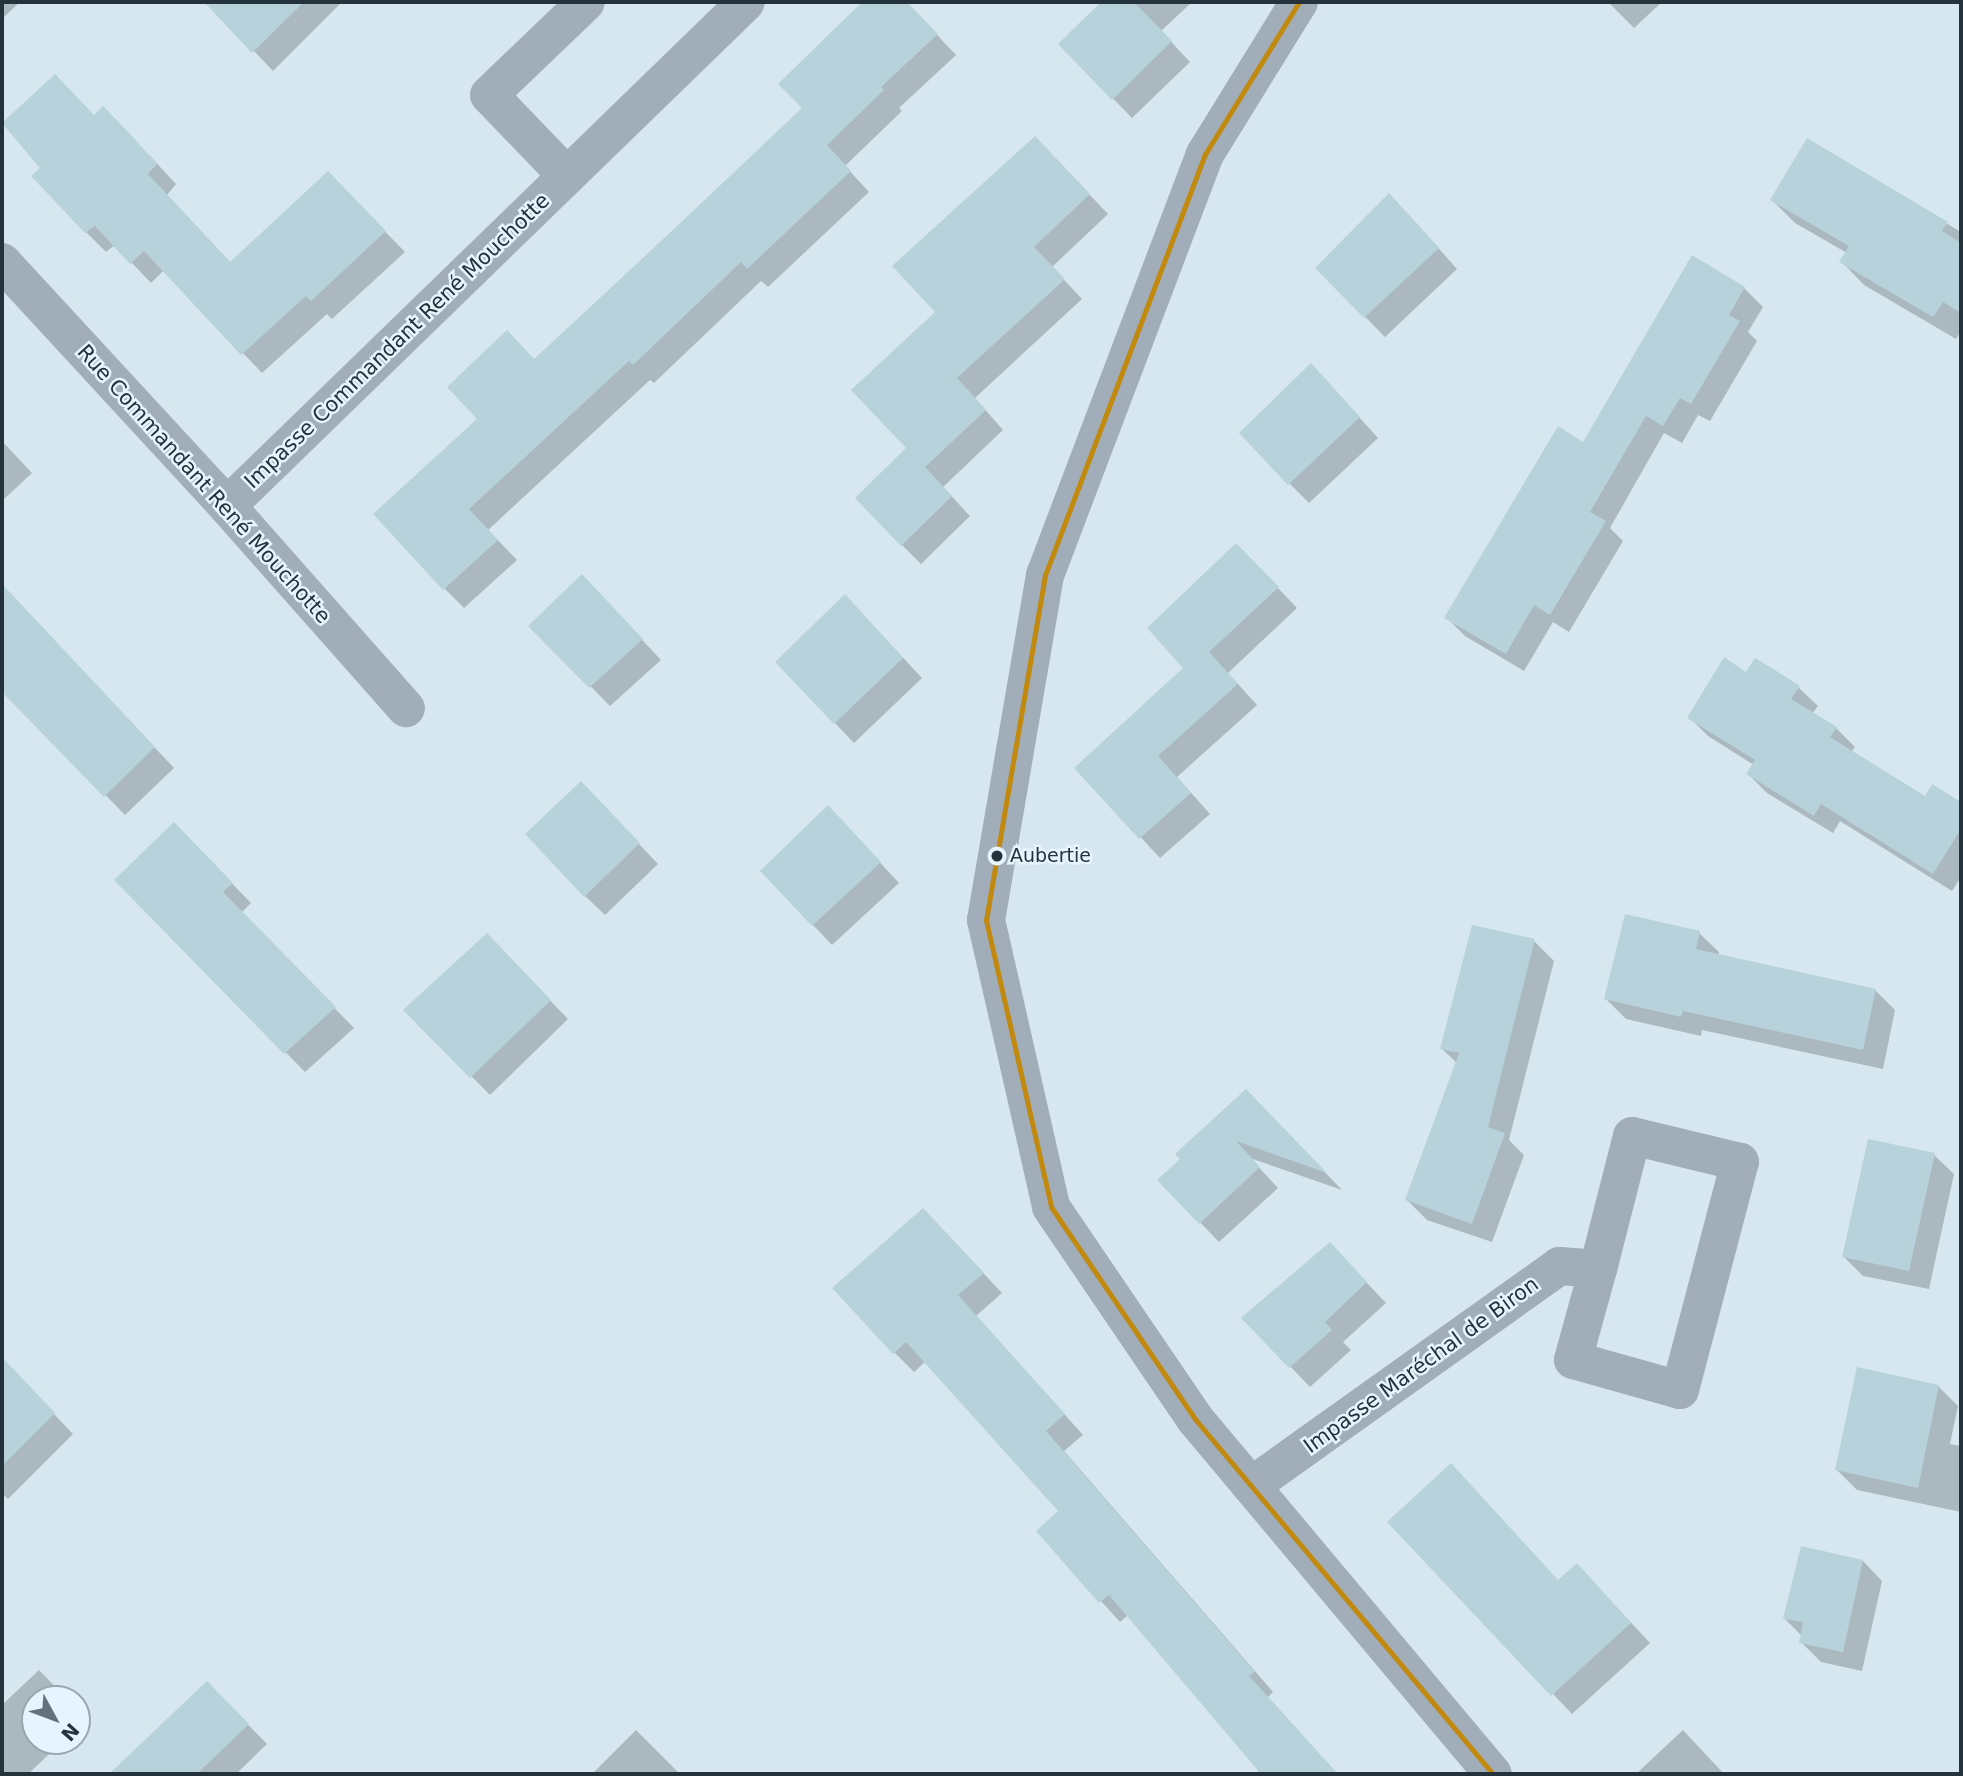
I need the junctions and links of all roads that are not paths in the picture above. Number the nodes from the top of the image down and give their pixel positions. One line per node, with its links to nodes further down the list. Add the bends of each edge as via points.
1 (586, 2): 4 (street, Impasse Commandant René Mouchotte, via 489,95)
2 (746, 2): 4 (street, Impasse Commandant René Mouchotte)
3 (1299, 2): 9 (street, via 1205,154 1045,575 986,920 1051,1207 1195,1419)
4 (567, 176): 6 (street, Impasse Commandant René Mouchotte)
5 (2, 262): 6 (street, Rue Commandant René Mouchotte)
6 (227, 506): 7 (street, Rue Commandant René Mouchotte)
7 (406, 708)
8 (1598, 1269): 8 (street, via 1573,1360 1680,1390 1740,1162 1632,1136); 9 (street, Impasse Maréchal de Biron, via 1559,1266)
9 (1251, 1486): 10 (street)
10 (1493, 1774)

